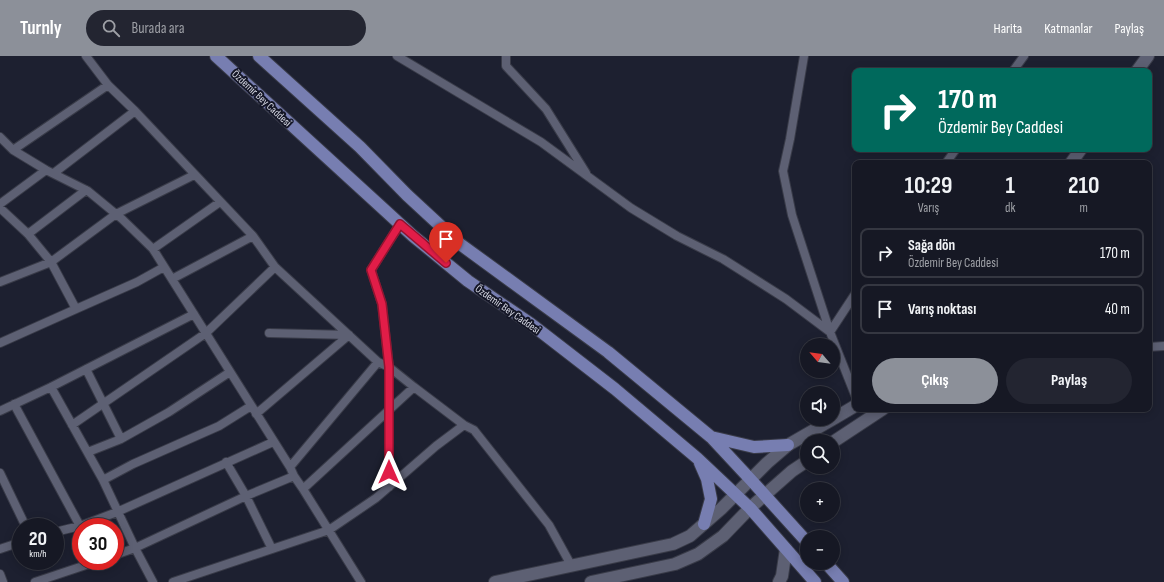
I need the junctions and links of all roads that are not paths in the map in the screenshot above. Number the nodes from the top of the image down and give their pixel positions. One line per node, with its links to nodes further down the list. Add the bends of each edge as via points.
1 (86, 56): 11 (street)
2 (216, 56): 24 (main road, Özdemir Bey Caddesi)
3 (259, 56): 62 (main road, via 360,147 460,244 608,352)
4 (397, 56): 18 (street, via 541,142)
5 (506, 56): 18 (street, via 506,66 546,109)
6 (804, 56): 36 (street, via 783,171 792,215)
7 (1024, 56): 9 (street)
8 (1148, 56): 10 (main road)
9 (1015, 68)
10 (1139, 68)
11 (108, 85): 12 (street); 14 (street)
12 (135, 111): 16 (street); 17 (street)
13 (0, 137): 14 (street)
14 (13, 150): 15 (street)
15 (46, 170): 16 (street); 21 (street)
16 (54, 174): 19 (street)
17 (194, 174): 20 (street); 23 (street)
18 (589, 178): 36 (street, via 630,208 723,259 786,299)
19 (86, 190): 23 (street); 25 (street)
20 (220, 202): 26 (street); 27 (street)
21 (0, 204)
22 (0, 208): 25 (street)
23 (116, 214): 27 (street); 28 (street)
24 (400, 224): 44 (street, via 371,270 382,304); 68 (main road, Özdemir Bey Caddesi, via 468,281 531,324 615,389)
25 (28, 234): 28 (street)
26 (252, 236): 30 (street); 31 (street)
27 (152, 249): 29 (street)
28 (52, 262): 32 (street); 34 (street)
29 (164, 267): 31 (street); 34 (street)
30 (275, 267): 37 (street); 39 (street)
31 (172, 279): 35 (street)
32 (0, 282)
33 (852, 299): 36 (street)
34 (76, 309): 40 (street)
35 (194, 314): 37 (street); 45 (street)
36 (830, 332): 48 (street)
37 (206, 333): 46 (street); 51 (street)
38 (269, 333): 39 (street)
39 (348, 336): 43 (street); 57 (street)
40 (0, 343)
41 (1164, 346): 42 (street)
42 (1152, 347)
43 (378, 362): 44 (street); 70 (street)
44 (389, 367): 49 (street); 54 (street)
45 (86, 369): 47 (street); 51 (street)
46 (230, 372): 52 (street); 64 (street, via 169,412)
47 (51, 387): 50 (street); 59 (street)
48 (852, 387)
49 (414, 388): 54 (street); 60 (street)
50 (14, 404): 55 (street); 84 (street)
51 (104, 404): 59 (street); 64 (street)
52 (251, 406): 57 (street); 74 (street, via 219,426)
53 (852, 408): 58 (main road)
54 (389, 410): 76 (street); 77 (street)
55 (0, 411)
56 (878, 412): 63 (main road)
57 (256, 414): 65 (street)
58 (840, 415)
59 (72, 425): 67 (street)
60 (464, 425): 76 (street); 95 (street, via 474,430 549,525)
61 (821, 426): 66 (main road)
62 (711, 437): 66 (main road, via 754,447); 75 (main road)
63 (840, 437)
64 (121, 439): 67 (street)
65 (273, 442): 69 (street); 70 (street)
66 (788, 445): 75 (main road)
67 (88, 452): 74 (street)
68 (697, 458): 78 (main road, Özdemir Bey Caddesi); 86 (main road, via 707,479 711,499)
69 (226, 462): 79 (street); 82 (street)
70 (290, 466): 73 (street)
71 (800, 466): 80 (main road)
72 (0, 473): 83 (street)
73 (294, 476): 77 (street); 79 (street)
74 (103, 480): 82 (street)
75 (751, 480): 78 (main road); 80 (main road)
76 (388, 487): 87 (street)
77 (303, 489): 87 (street)
78 (736, 494): 81 (main road, Özdemir Bey Caddesi); 86 (main road)
79 (246, 496): 90 (street); 92 (street)
80 (765, 496): 81 (main road); 88 (main road)
81 (750, 508): 93 (main road, Özdemir Bey Caddesi); 105 (main road, via 723,536 698,554 675,564)
82 (117, 512): 85 (street); 90 (street)
83 (22, 518)
84 (76, 518)
85 (101, 518)
86 (704, 524): 95 (main road, via 690,536 673,544)
87 (329, 530): 92 (street); 103 (street)
88 (800, 534)
89 (12, 545): 91 (street)
90 (135, 548): 94 (street); 101 (street)
91 (0, 549)
92 (272, 549): 102 (street)
93 (786, 549): 106 (main road); 107 (main road, Özdemir Bey Caddesi)
94 (124, 552)
95 (572, 565): 104 (main road)
96 (72, 570): 100 (street)
97 (832, 570): 108 (main road)
98 (0, 574): 99 (street)
99 (3, 582)
100 (35, 582)
101 (153, 582)
102 (173, 582)
103 (361, 582)
104 (495, 582)
105 (591, 582)
106 (780, 582)
107 (815, 582)
108 (843, 582)

